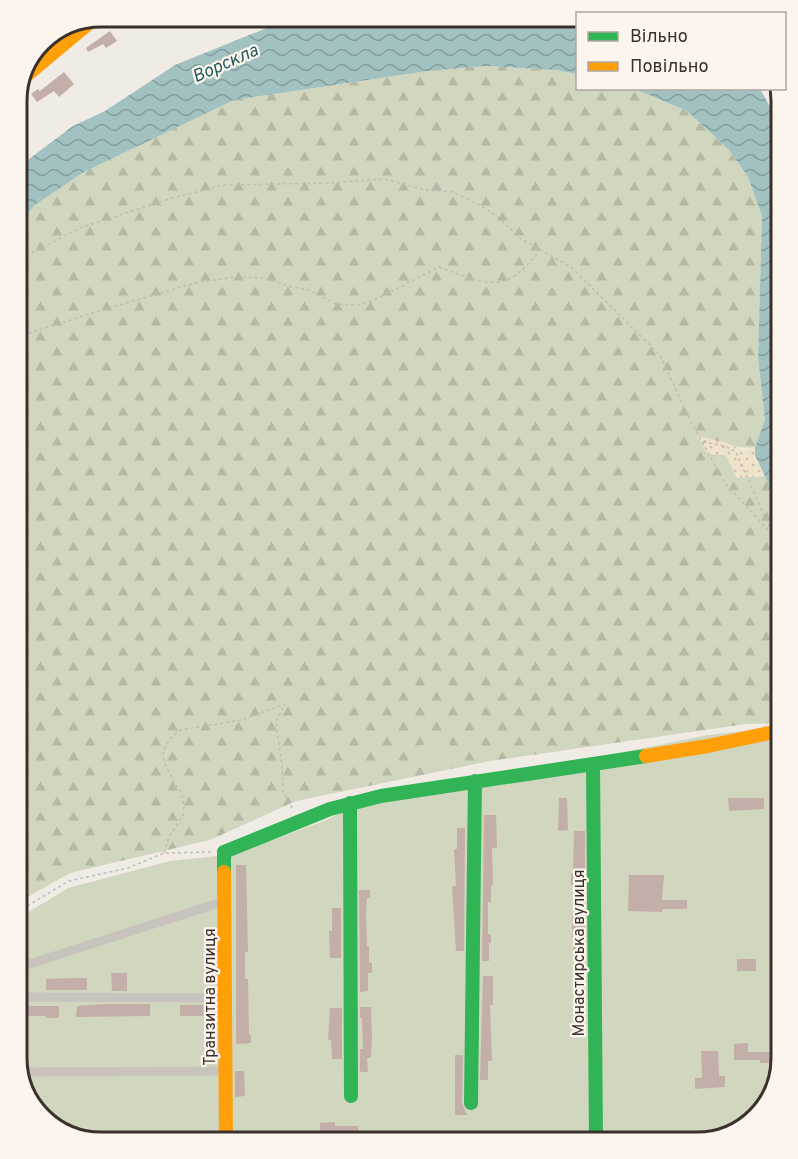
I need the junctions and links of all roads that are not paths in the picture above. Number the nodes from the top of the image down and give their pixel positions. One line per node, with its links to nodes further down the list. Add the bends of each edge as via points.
1 (80, 30): 2 (street)
2 (35, 68)
3 (771, 733): 4 (street)
4 (593, 764): 5 (street); 16 (street, Монастирська вулиця)
5 (475, 781): 6 (street); 14 (street)
6 (350, 803): 7 (street, Транзитна вулиця, via 224,852); 13 (street)
7 (225, 901): 8 (street); 10 (street, Транзитна вулиця)
8 (27, 964)
9 (27, 997): 10 (street)
10 (225, 998): 11 (street, Транзитна вулиця)
11 (225, 1071): 12 (street); 15 (street, Транзитна вулиця)
12 (29, 1072)
13 (351, 1096)
14 (471, 1103)
15 (226, 1132)
16 (596, 1132)

